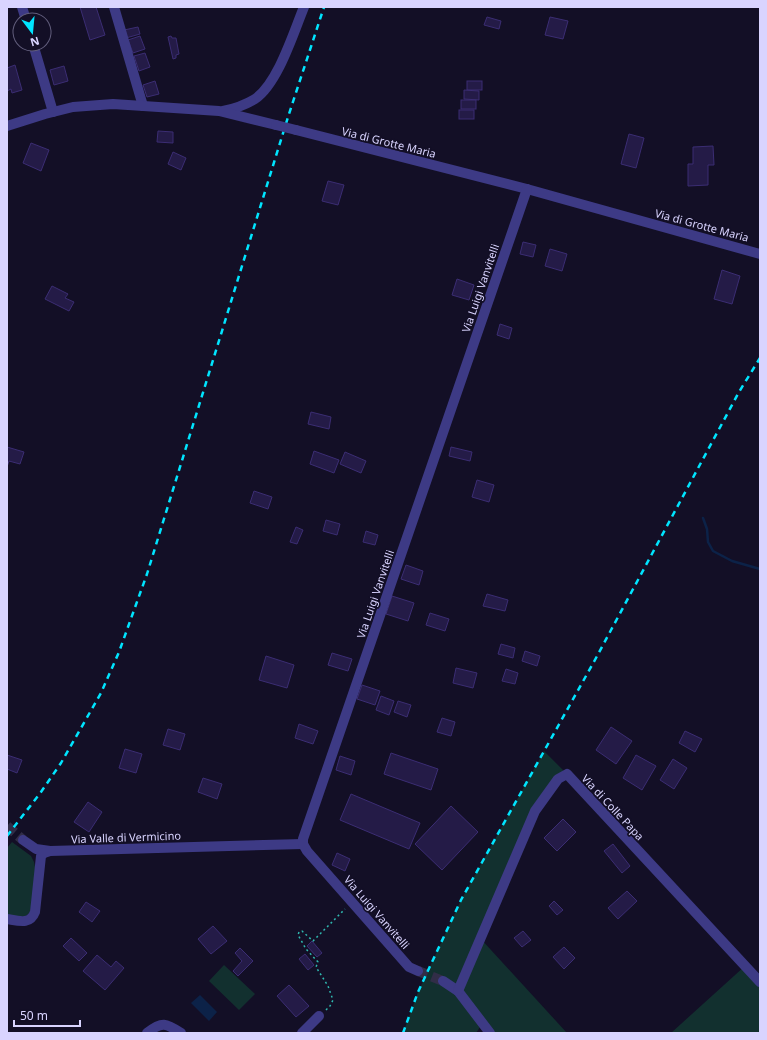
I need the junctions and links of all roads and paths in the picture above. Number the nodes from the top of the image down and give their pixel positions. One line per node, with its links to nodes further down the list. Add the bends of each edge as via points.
1 (114, 7): 4 (street)
2 (304, 7): 5 (street, via 278,68 264,90 254,100)
3 (35, 52): 6 (street)
4 (143, 106): 5 (street, Via di Grotte Maria); 6 (street, Via di Grotte Maria, via 97,104)
5 (219, 111): 8 (street, Via di Grotte Maria, bridge)
6 (53, 112): 7 (street, Via di Grotte Maria)
7 (7, 126)
8 (527, 189): 9 (street, Via di Grotte Maria); 11 (street, Via Luigi Vanvitelli, via 305,831)
9 (760, 254)
10 (23, 840): 12 (street, Via Valle di Vermicino, via 36,849)
11 (303, 844): 12 (street, Via Valle di Vermicino); 15 (street, Via Luigi Vanvitelli, via 306,851 409,967)
12 (50, 851): 14 (street, via 44,852 41,856 33,917 29,921)
13 (348, 906): 19 (path, via 313,941 302,932 298,935 318,962 316,967 333,1000)
14 (7, 918)
15 (418, 971)
16 (444, 981): 18 (street)
17 (760, 982): 18 (street, Via di Colle Papa, via 567,774 558,779 535,811)
18 (458, 991): 23 (street)
19 (319, 1016): 22 (street)
20 (147, 1033): 21 (street, via 157,1025 169,1025)
21 (181, 1033)
22 (302, 1033)
23 (490, 1033)

